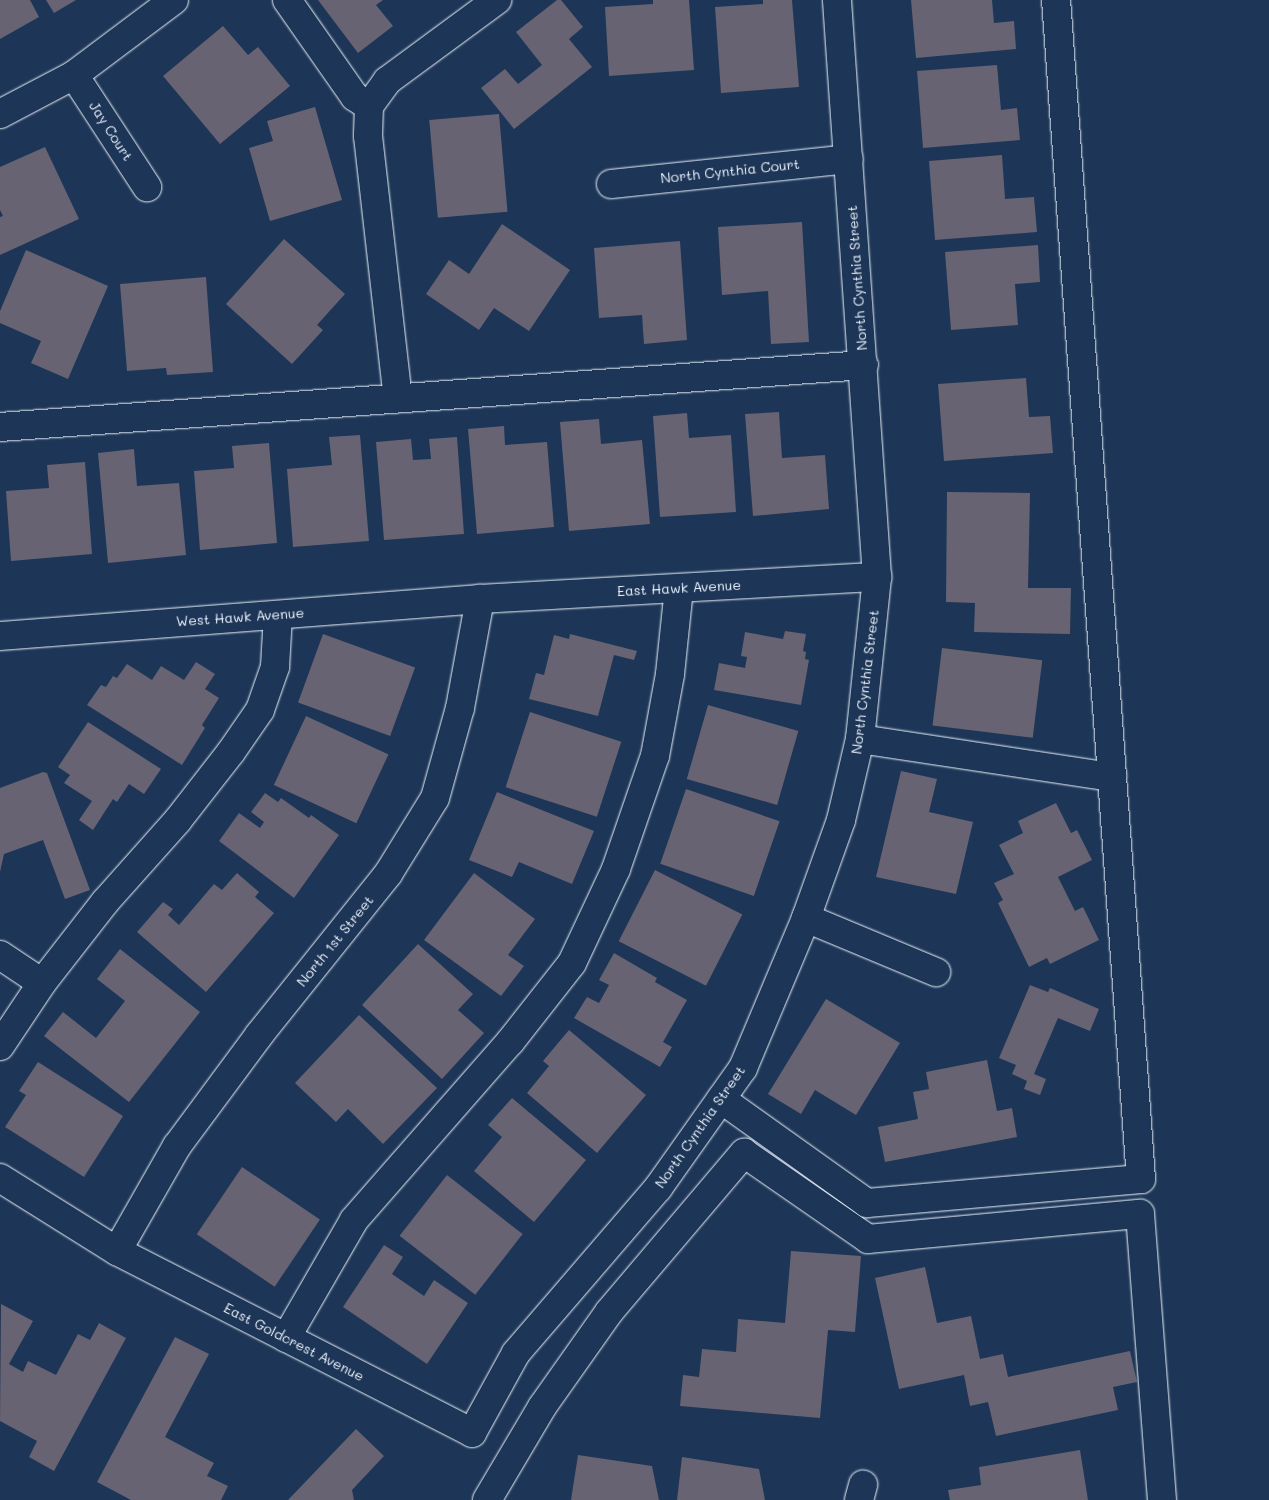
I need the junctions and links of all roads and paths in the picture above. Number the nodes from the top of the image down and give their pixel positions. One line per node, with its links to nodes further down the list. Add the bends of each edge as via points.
1 (174, 0): 6 (street)
2 (287, 0): 7 (street, via 355,97)
3 (498, 0): 7 (street, via 387,81)
4 (837, 0): 9 (street, North Cynthia Street)
5 (1056, 0): 21 (street)
6 (74, 75): 8 (street); 11 (street, Jay Court)
7 (369, 106): 13 (street, via 368,136)
8 (0, 114)
9 (848, 158): 10 (street, North Cynthia Court); 12 (street, North Cynthia Street)
10 (611, 184)
11 (147, 187)
12 (864, 365): 13 (street); 15 (street, North Cynthia Street)
13 (398, 398): 14 (street)
14 (0, 427)
15 (877, 577): 16 (street, East Hawk Avenue); 20 (street, North Cynthia Street)
16 (679, 588): 17 (street, East Hawk Avenue); 30 (street, via 670,674 655,756 616,869 572,962 510,1042 354,1220)
17 (480, 598): 18 (street, West Hawk Avenue); 29 (street, North 1st Street, via 460,708 435,798 388,874 259,1035 177,1146)
18 (278, 614): 19 (street, West Hawk Avenue); 25 (street, via 275,667 260,710 178,820 105,902)
19 (0, 636)
20 (860, 739): 21 (street); 22 (street, North Cynthia Street, via 841,820)
21 (1112, 777): 27 (street, via 1140,1179 867,1203)
22 (806, 918): 24 (street); 27 (street, North Cynthia Street, via 743,1068)
23 (0, 955): 25 (street)
24 (936, 972)
25 (42, 984): 26 (street)
26 (0, 1046)
27 (721, 1099): 31 (street, North Cynthia Street, via 658,1188 516,1353)
28 (0, 1178): 29 (street, East Goldcrest Avenue)
29 (117, 1250): 30 (street, East Goldcrest Avenue)
30 (286, 1338): 31 (street, East Goldcrest Avenue)
31 (472, 1433)
32 (488, 1500): 33 (street, via 542,1407 609,1312 744,1153 868,1239 1140,1214)
33 (1162, 1500)

